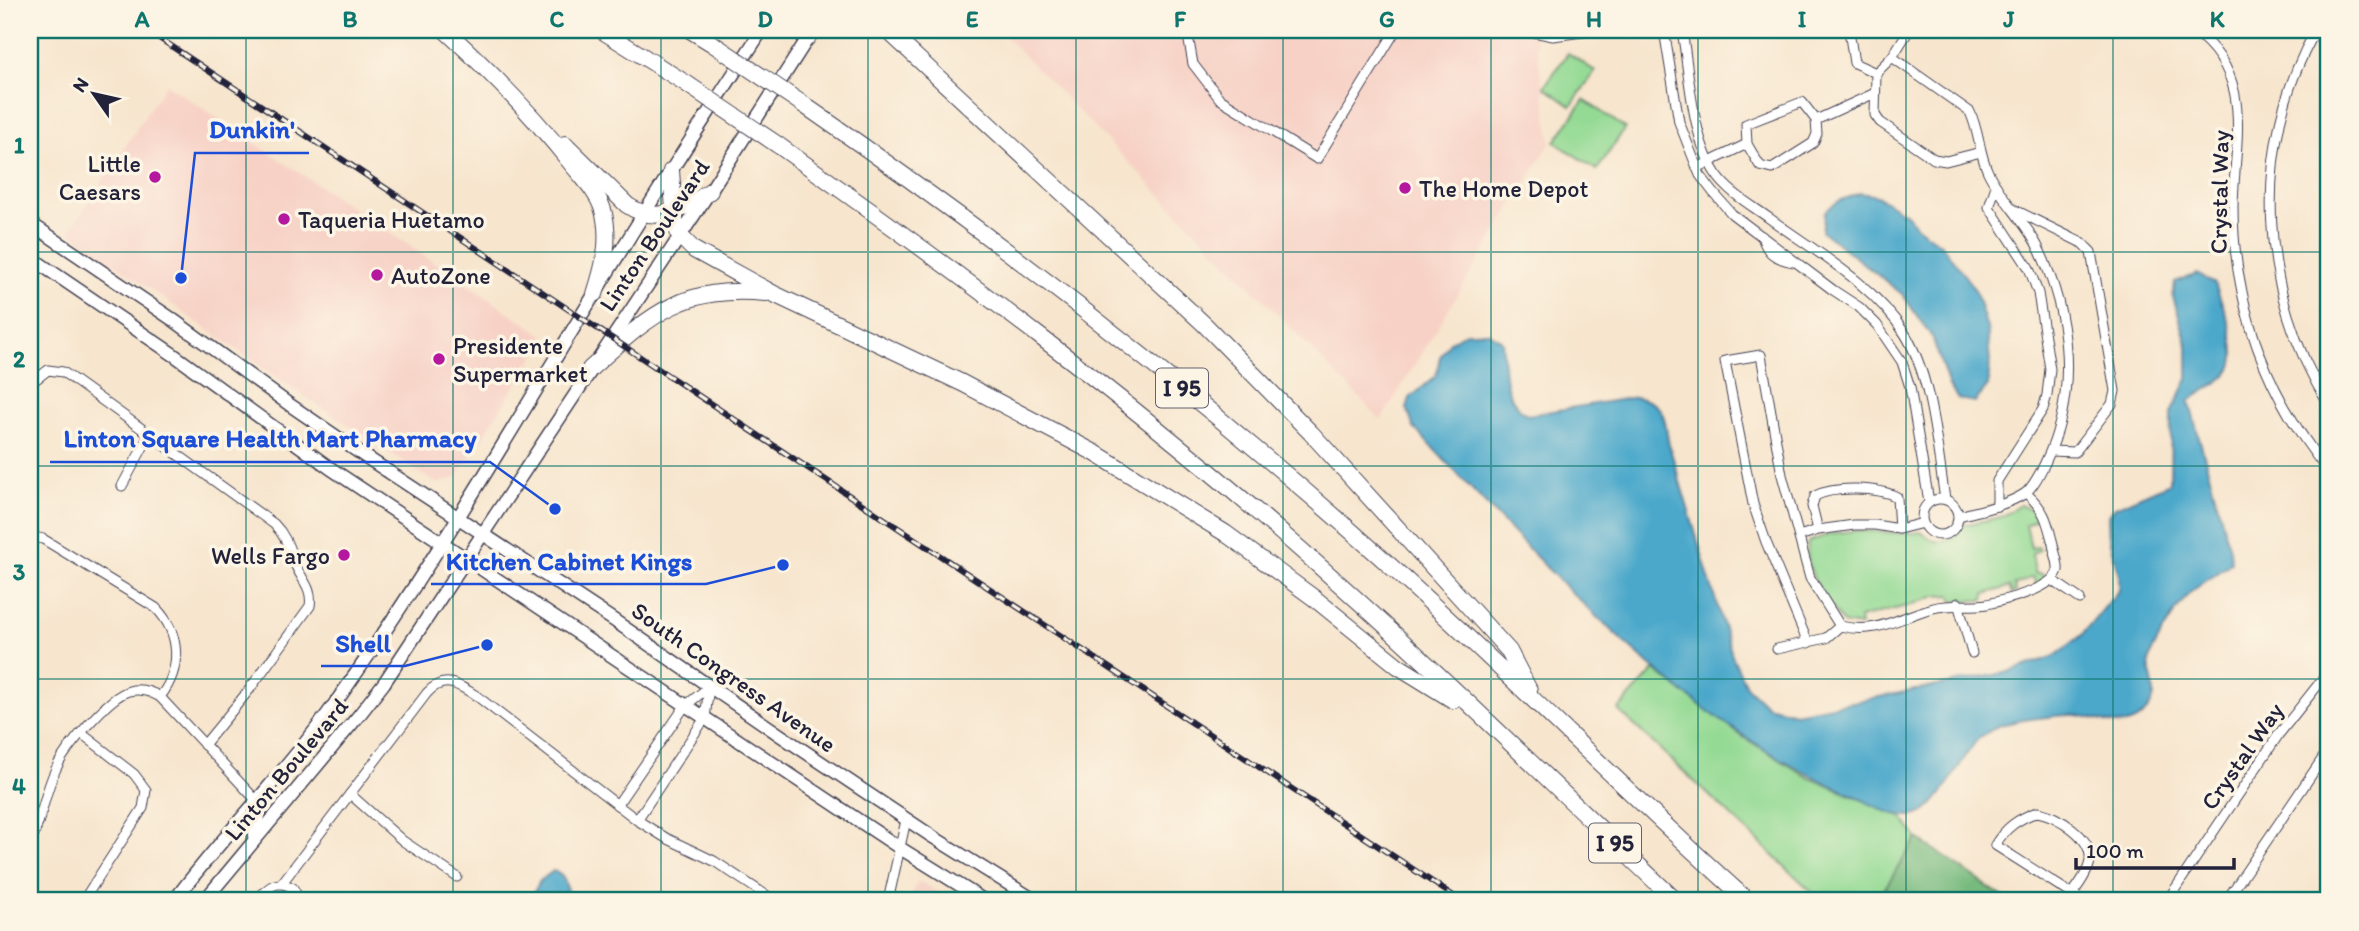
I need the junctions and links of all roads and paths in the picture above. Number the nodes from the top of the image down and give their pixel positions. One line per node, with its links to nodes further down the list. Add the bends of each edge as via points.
1 (445, 30): 22 (highway)
2 (601, 30): 75 (highway, I 95, bridge, via 778,145 958,273 1149,422 1316,563)
3 (690, 30): 72 (highway, I 95, bridge, via 804,105 1031,269 1207,408 1377,554)
4 (762, 30): 28 (main road, Linton Boulevard)
5 (887, 30): 19 (highway)
6 (903, 30): 19 (highway)
7 (1187, 30): 8 (street, via 1193,64 1220,99 1317,159)
8 (1396, 30)
9 (1524, 30): 10 (street, via 1553,36)
10 (1597, 30)
11 (1664, 30): 27 (street, via 1679,122)
12 (1682, 30): 26 (street, via 1700,141)
13 (1849, 30): 20 (street, via 1854,63)
14 (1909, 30): 18 (street)
15 (2193, 30): 46 (street, Crystal Way, via 2220,57 2237,102 2234,236 2254,337 2291,419)
16 (2316, 30): 43 (street, via 2281,118 2273,165 2271,223 2286,311)
17 (810, 32): 30 (main road, Linton Boulevard)
18 (1892, 57): 20 (street); 25 (street, via 1970,111)
19 (932, 70): 72 (highway, via 1159,280 1294,415 1509,651)
20 (1876, 73): 21 (street)
21 (1875, 93): 23 (street); 25 (street, via 1875,115 1880,122 1934,159 1946,161)
22 (537, 120): 32 (highway, via 627,205); 39 (highway, via 589,184 603,210 606,249)
23 (1816, 120): 24 (street, via 1802,102 1746,124); 24 (street, via 1813,143 1772,169 1759,166)
24 (1747, 144): 26 (street)
25 (1981, 152): 29 (street)
26 (1710, 161): 27 (street); 34 (street, via 1739,197)
27 (1697, 168): 37 (street, via 1732,214)
28 (671, 171): 32 (main road, Linton Boulevard); 33 (highway)
29 (1996, 186): 31 (street); 51 (street, via 1989,207 2029,268 2038,293 2050,369 2043,409 1997,481)
30 (710, 191): 33 (highway); 36 (main road, Linton Boulevard)
31 (2012, 209): 45 (street, via 2038,246 2056,291 2065,332 2068,363); 45 (street, via 2082,243 2091,252 2115,391 2112,404 2075,452)
32 (644, 213): 33 (highway); 39 (main road, Linton Boulevard)
33 (673, 213): 36 (highway)
34 (1774, 222): 37 (street); 49 (street, via 1870,291 1906,335 1925,380)
35 (30, 223): 53 (main road, South Congress Avenue)
36 (680, 235): 40 (highway, via 694,250); 41 (main road, Linton Boulevard)
37 (1762, 236): 50 (street, via 1765,248 1773,254 1800,264 1859,307 1902,362)
38 (30, 257): 60 (main road, South Congress Avenue)
39 (595, 294): 53 (main road, Linton Boulevard)
40 (774, 294): 41 (highway, via 729,291 674,304 646,321); 75 (highway, via 1028,416 1161,492 1286,576 1398,666)
41 (590, 369): 57 (main road, Linton Boulevard)
42 (30, 384): 44 (street, via 48,370 63,372)
43 (2329, 405)
44 (150, 434): 47 (street); 77 (street, via 279,529 311,598 306,613)
45 (2051, 451): 48 (street)
46 (2329, 472)
47 (122, 486)
48 (2026, 493): 51 (street); 62 (street, via 2045,514 2059,568)
49 (1945, 499): 50 (street); 52 (street, via 1955,505)
50 (1929, 502): 54 (street, via 1922,512)
51 (1997, 506): 52 (street)
52 (1959, 516): 54 (street, via 1956,527 1947,534 1930,532)
53 (458, 517): 57 (main road, South Congress Avenue); 60 (main road, Linton Boulevard)
54 (1923, 523): 55 (street)
55 (1899, 529): 56 (street, via 1854,525); 56 (street, via 1897,497 1886,491 1828,490 1815,496 1812,506)
56 (1818, 530): 59 (street)
57 (482, 533): 61 (main road, Linton Boulevard); 70 (main road, South Congress Avenue)
58 (30, 536): 71 (street, via 156,608 166,620 176,649 174,672)
59 (1799, 536): 65 (street, via 1810,578); 66 (street, via 1782,475 1761,355 1725,361 1753,504)
60 (441, 543): 61 (main road, South Congress Avenue); 80 (main road, Linton Boulevard, via 331,710)
61 (466, 560): 73 (main road, South Congress Avenue); 86 (main road, Linton Boulevard, via 360,714)
62 (2052, 580): 63 (street); 64 (street, via 1985,604)
63 (2080, 599)
64 (1958, 603): 65 (street, via 1875,628); 68 (street)
65 (1840, 626): 66 (street, via 1826,638)
66 (1808, 643): 67 (street)
67 (1777, 649)
68 (1972, 653)
69 (2329, 671): 103 (street, Crystal Way, via 2279,734)
70 (709, 687): 73 (street); 74 (street); 83 (main road, South Congress Avenue)
71 (160, 697): 76 (street, via 138,689 122,694); 77 (street)
72 (1535, 701): 101 (highway, I 95)
73 (685, 706): 74 (main road, South Congress Avenue); 81 (street)
74 (705, 718): 82 (street); 87 (main road, South Congress Avenue)
75 (1485, 720): 100 (highway, I 95)
76 (81, 733): 84 (street, via 55,770); 91 (street, via 134,774 146,790 143,808)
77 (204, 745): 80 (street)
78 (2329, 749): 104 (street)
79 (350, 794): 81 (street, via 432,687 446,682 478,697); 88 (street, via 403,841); 89 (street)
80 (256, 800): 86 (main road, via 260,811); 92 (main road, Linton Boulevard)
81 (617, 805): 82 (street)
82 (637, 820): 96 (street, via 714,861)
83 (906, 820): 87 (street); 99 (main road, South Congress Avenue)
84 (32, 832): 85 (street)
85 (30, 843)
86 (251, 843): 93 (main road, Linton Boulevard)
87 (900, 848): 97 (street); 98 (main road, South Congress Avenue)
88 (457, 877)
89 (282, 883): 94 (street, via 271,885); 95 (street, via 293,888)
90 (2072, 894): 90 (street, via 2090,863 2079,835 2046,813 2023,817 2011,825 1995,845); 102 (street)
91 (83, 901)
92 (174, 901)
93 (204, 901)
94 (256, 901)
95 (300, 901)
96 (775, 901)
97 (888, 901)
98 (985, 901)
99 (1036, 901)
100 (1676, 901)
101 (1748, 901)
102 (2084, 901)
103 (2167, 901)
104 (2225, 901)

